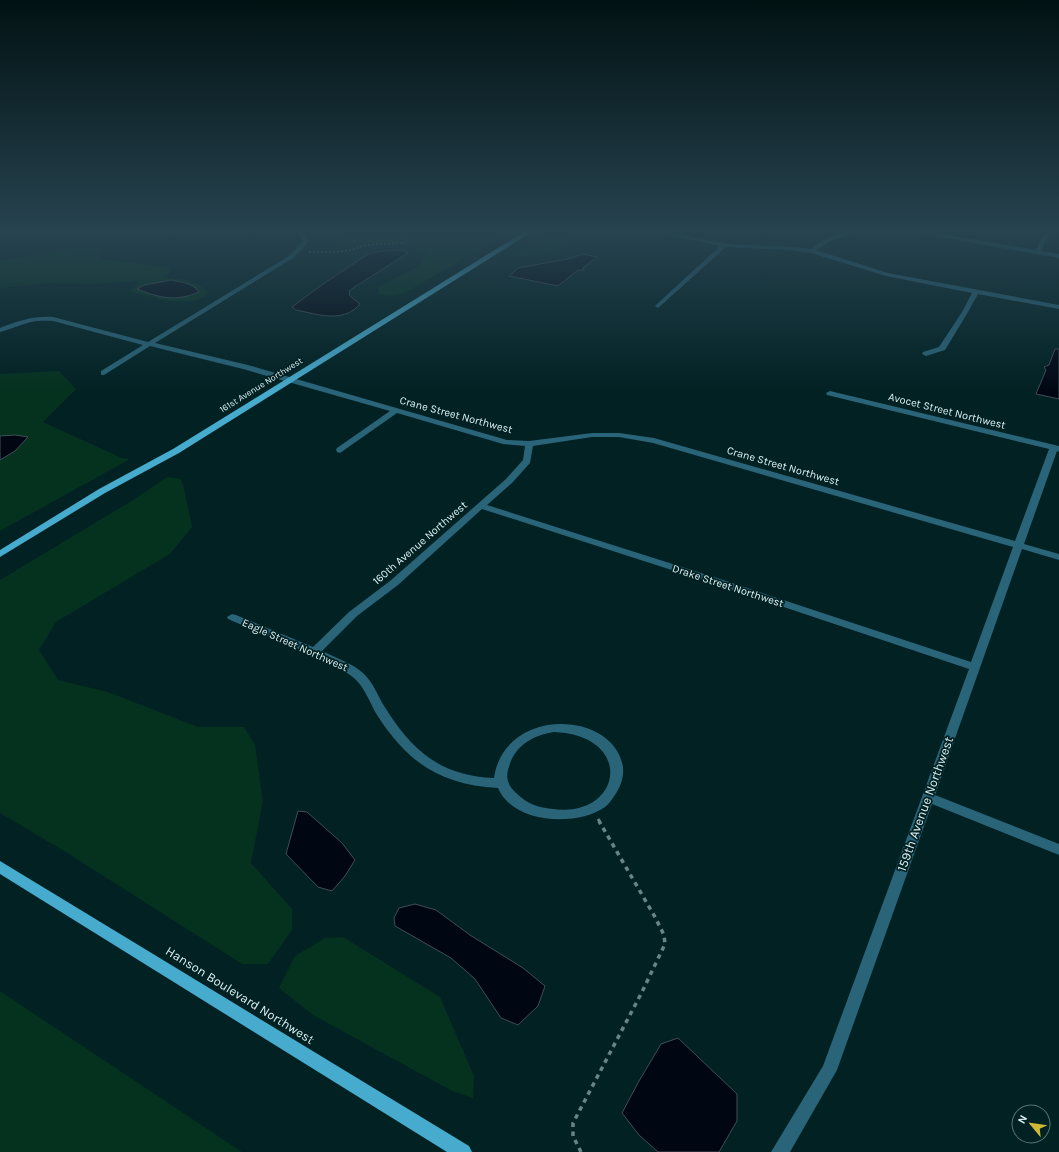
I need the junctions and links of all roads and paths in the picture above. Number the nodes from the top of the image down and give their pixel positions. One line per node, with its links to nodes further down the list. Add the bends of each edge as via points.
1 (248, 284): 9 (street)
2 (445, 284): 12 (main road, 161st Avenue Northwest)
3 (682, 284): 6 (street)
4 (933, 284): 5 (street)
5 (976, 292): 7 (street); 10 (street, via 942,348)
6 (658, 306)
7 (1059, 307)
8 (0, 330): 9 (street, Crane Street Northwest, via 33,318 53,319)
9 (150, 344): 11 (street); 12 (street, Crane Street Northwest, via 209,357)
10 (926, 354)
11 (104, 373)
12 (290, 380): 14 (street, Crane Street Northwest); 20 (main road, 161st Avenue Northwest, via 176,451 102,491)
13 (830, 393): 16 (street, Avocet Street Northwest)
14 (395, 411): 15 (street, Crane Street Northwest, via 506,442); 17 (street)
15 (529, 444): 18 (street, 160th Avenue Northwest, via 527,461); 19 (street, Crane Street Northwest, via 592,435 619,435 654,441)
16 (1057, 448): 19 (street, 159th Avenue Northwest)
17 (340, 450)
18 (481, 506): 23 (street, 160th Avenue Northwest, via 394,584 354,614); 24 (street, Drake Street Northwest)
19 (1019, 546): 21 (street, Crane Street Northwest); 24 (street, 159th Avenue Northwest)
20 (0, 554)
21 (1059, 557)
22 (232, 617): 23 (street, Eagle Street Northwest)
23 (315, 652): 25 (street, Eagle Street Northwest, via 354,672 366,683 396,735 412,753 432,766 467,781)
24 (975, 667): 26 (street, 159th Avenue Northwest)
25 (501, 783): 27 (street, via 507,793 520,804 535,811 567,815); 27 (street, via 500,773 504,761 521,739 554,728 576,730 596,738 608,747 616,761 617,778 612,791)
26 (927, 797): 28 (street); 32 (street, 159th Avenue Northwest, via 829,1070)
27 (592, 810): 31 (path, via 655,917 664,935 665,944 573,1123 573,1136)
28 (1059, 850)
29 (0, 867): 30 (main road, Hanson Boulevard Northwest)
30 (463, 1152)
31 (580, 1152)
32 (780, 1152)

